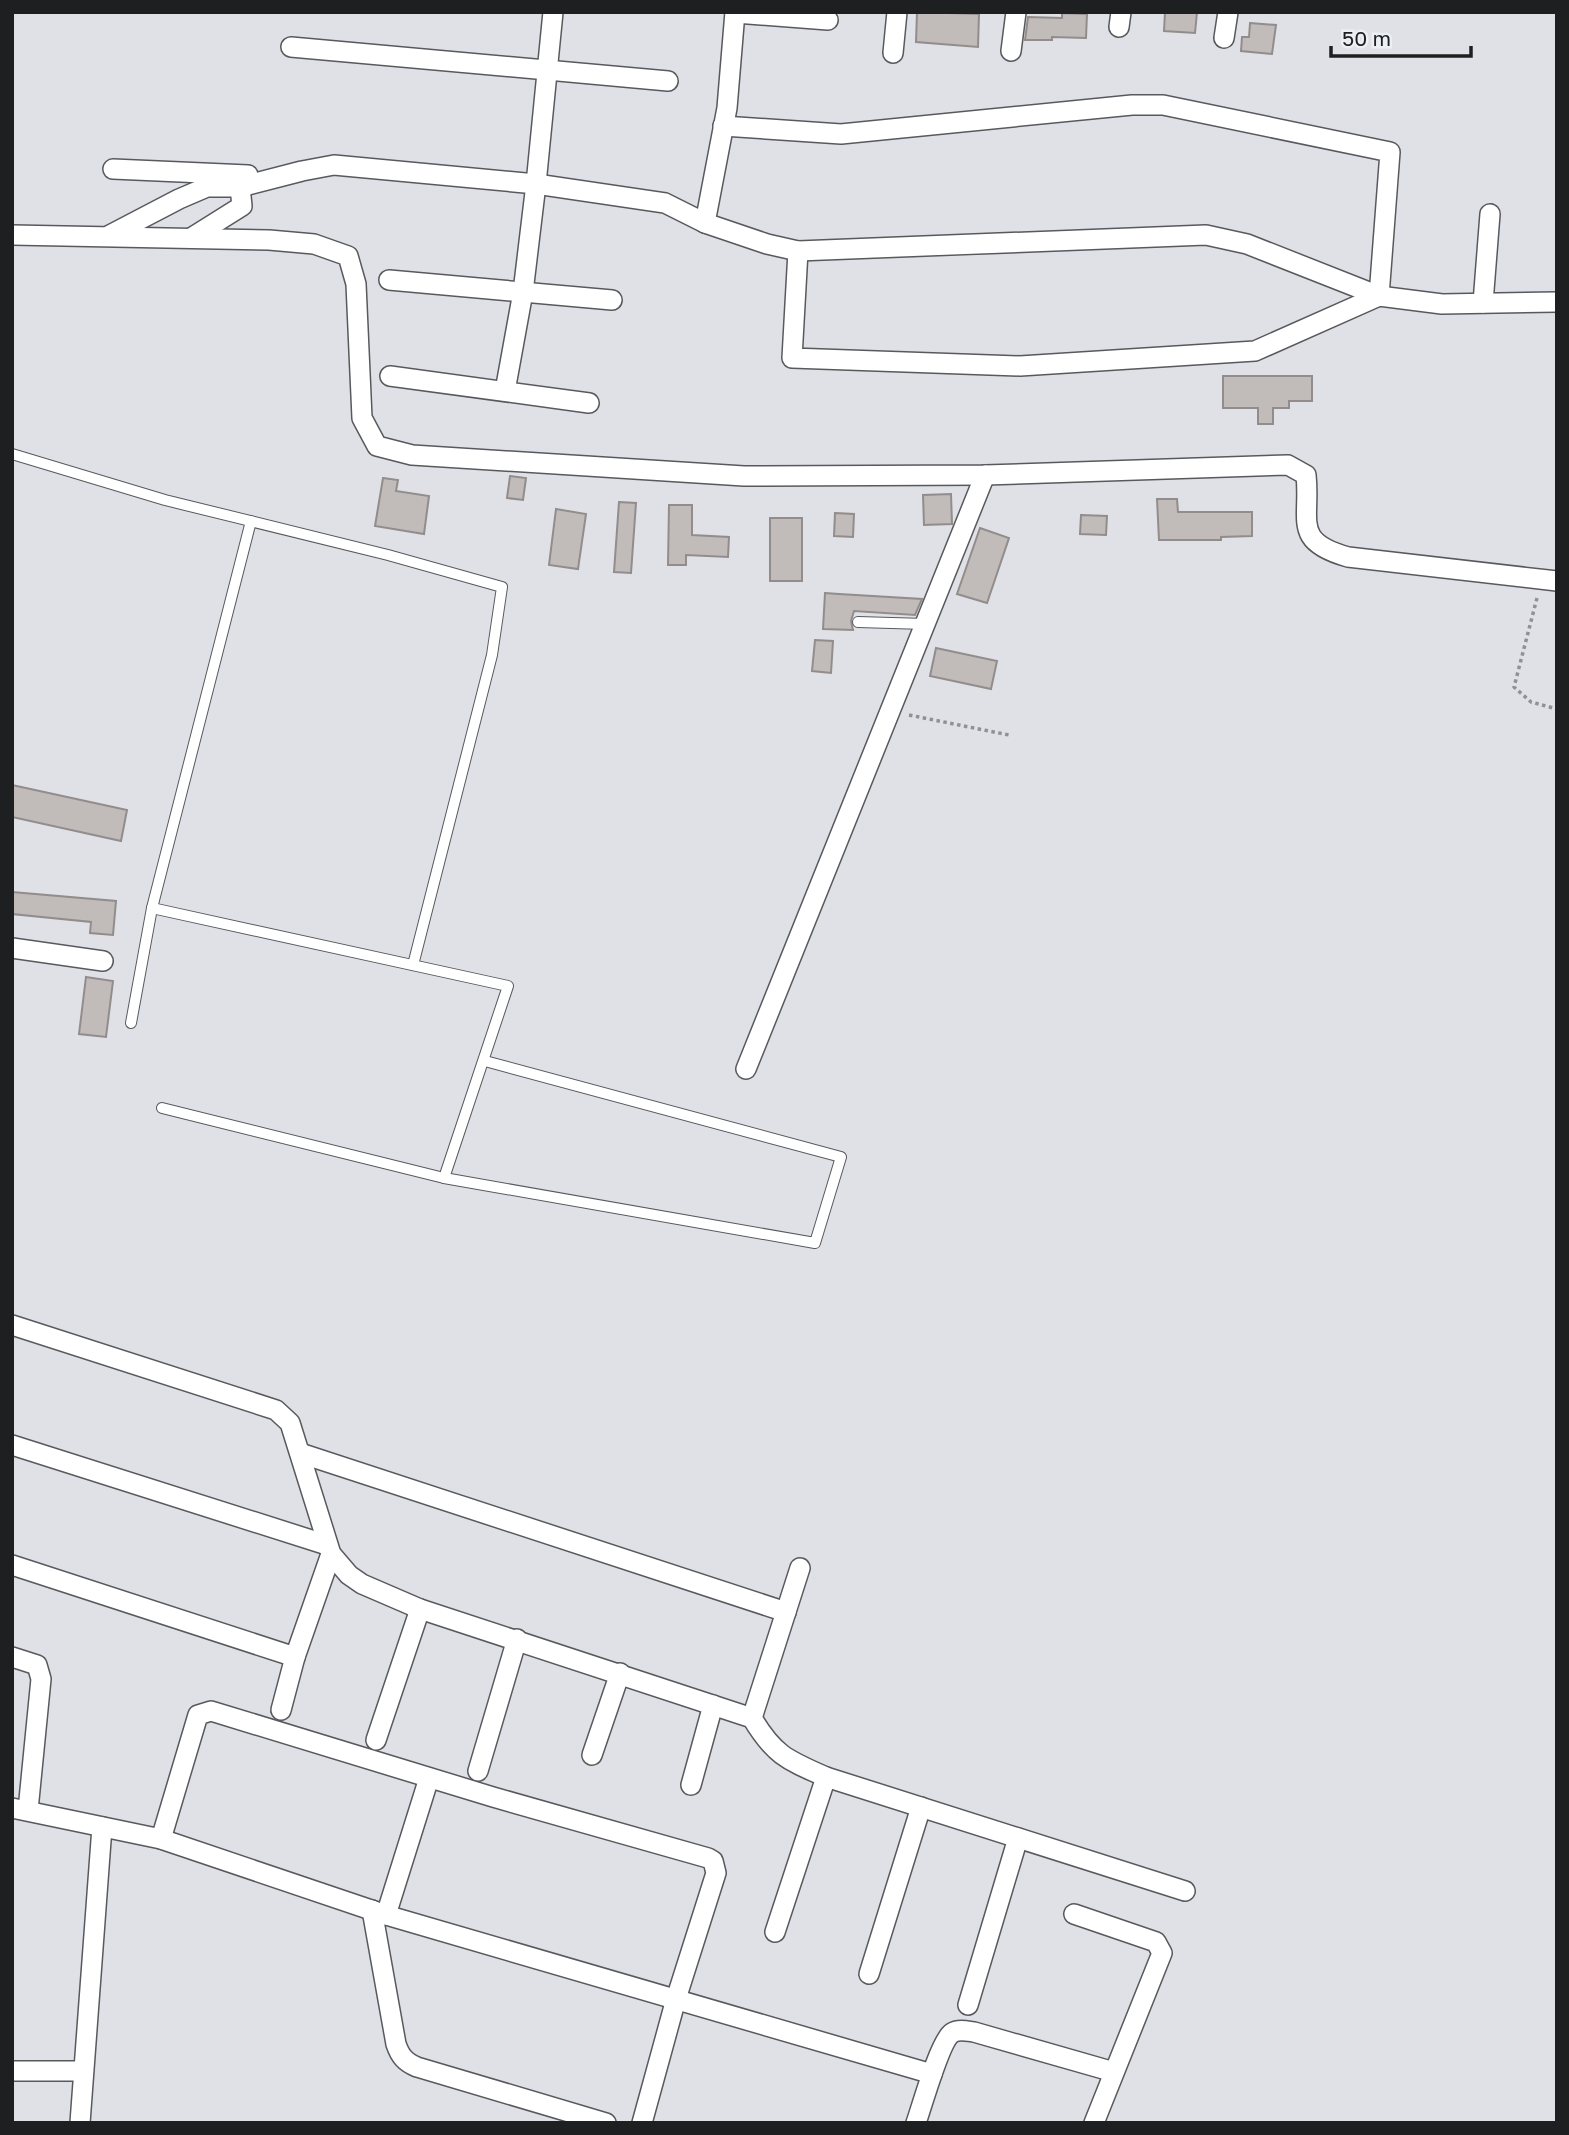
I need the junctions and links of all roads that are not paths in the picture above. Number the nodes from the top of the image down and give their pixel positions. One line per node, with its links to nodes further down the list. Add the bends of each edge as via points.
1 (553, 12): 11 (street)
2 (897, 12): 10 (street)
3 (1016, 12): 9 (street)
4 (1228, 12): 7 (street)
5 (735, 13): 6 (street); 13 (street)
6 (828, 20)
7 (1224, 38)
8 (291, 47): 11 (street)
9 (1011, 51)
10 (893, 53)
11 (546, 71): 12 (street); 16 (street)
12 (668, 81)
13 (723, 126): 19 (street); 26 (street, via 841,134 1163,105 1390,152)
14 (113, 169): 15 (street)
15 (284, 177): 16 (street, via 334,165); 17 (street)
16 (536, 184): 19 (street, via 665,203); 25 (street)
17 (240, 187): 21 (street, via 207,187); 22 (street, via 242,206)
18 (1490, 214): 29 (street)
19 (705, 223): 23 (street)
20 (12, 235): 21 (street)
21 (106, 237): 22 (street)
22 (191, 238): 34 (street, via 314,244 348,256 356,284 362,418 377,446 412,455 744,476)
23 (798, 251): 26 (street, via 1206,235 1247,244); 26 (street, via 792,358 1020,366 1255,351)
24 (389, 280): 25 (street)
25 (523, 292): 27 (street); 31 (street)
26 (1379, 296): 29 (street, via 1442,304)
27 (612, 300)
28 (1557, 302): 29 (street)
29 (1483, 303)
30 (390, 376): 31 (street)
31 (505, 391): 32 (street)
32 (589, 402)
33 (12, 454): 35 (lane)
34 (985, 475): 36 (street, via 1288,465 1306,475 1306,522 1312,540 1326,551); 38 (street)
35 (251, 522): 39 (lane); 42 (lane, via 502,587 492,655)
36 (1549, 580)
37 (858, 622): 38 (lane)
38 (925, 624): 45 (street)
39 (152, 908): 42 (lane); 43 (lane)
40 (12, 947): 41 (street)
41 (103, 961)
42 (413, 965): 44 (lane, via 508,986)
43 (131, 1023)
44 (485, 1060): 47 (lane); 47 (lane, via 841,1157 815,1243)
45 (746, 1069)
46 (162, 1108): 47 (lane)
47 (444, 1178)
48 (12, 1325): 50 (street, via 276,1410 290,1423)
49 (12, 1446): 51 (street)
50 (300, 1452): 51 (street); 55 (street)
51 (329, 1550): 54 (street, via 362,1584); 58 (street)
52 (12, 1565): 58 (street)
53 (800, 1568): 55 (street)
54 (420, 1609): 56 (street); 63 (street)
55 (786, 1612): 62 (street)
56 (517, 1639): 59 (street); 65 (street)
57 (12, 1657): 70 (street, via 37,1665 41,1679)
58 (295, 1657): 61 (street)
59 (620, 1673): 60 (street); 64 (street)
60 (713, 1705): 62 (street); 68 (street)
61 (281, 1710)
62 (752, 1718): 66 (street, via 776,1752)
63 (376, 1740)
64 (592, 1755)
65 (478, 1771)
66 (826, 1777): 69 (street); 77 (street)
67 (429, 1778): 73 (street, via 211,1711 198,1715); 75 (street); 79 (street, via 713,1861 716,1873)
68 (691, 1785)
69 (921, 1807): 72 (street); 78 (street)
70 (20, 1809): 71 (street)
71 (102, 1827): 73 (street); 82 (street)
72 (1018, 1838): 74 (street); 80 (street)
73 (161, 1839): 75 (street)
74 (1185, 1891)
75 (379, 1913): 79 (street); 86 (street, via 396,2044 405,2061)
76 (1074, 1914): 83 (street, via 1156,1942 1162,1953)
77 (775, 1932)
78 (869, 1974)
79 (676, 1999): 84 (street); 87 (street)
80 (968, 2005)
81 (12, 2071): 82 (street)
82 (83, 2071): 85 (street)
83 (1114, 2072): 84 (street, via 959,2030 948,2037); 89 (street)
84 (932, 2074): 88 (street)
85 (80, 2123)
86 (606, 2123)
87 (642, 2123)
88 (916, 2123)
89 (1094, 2123)

